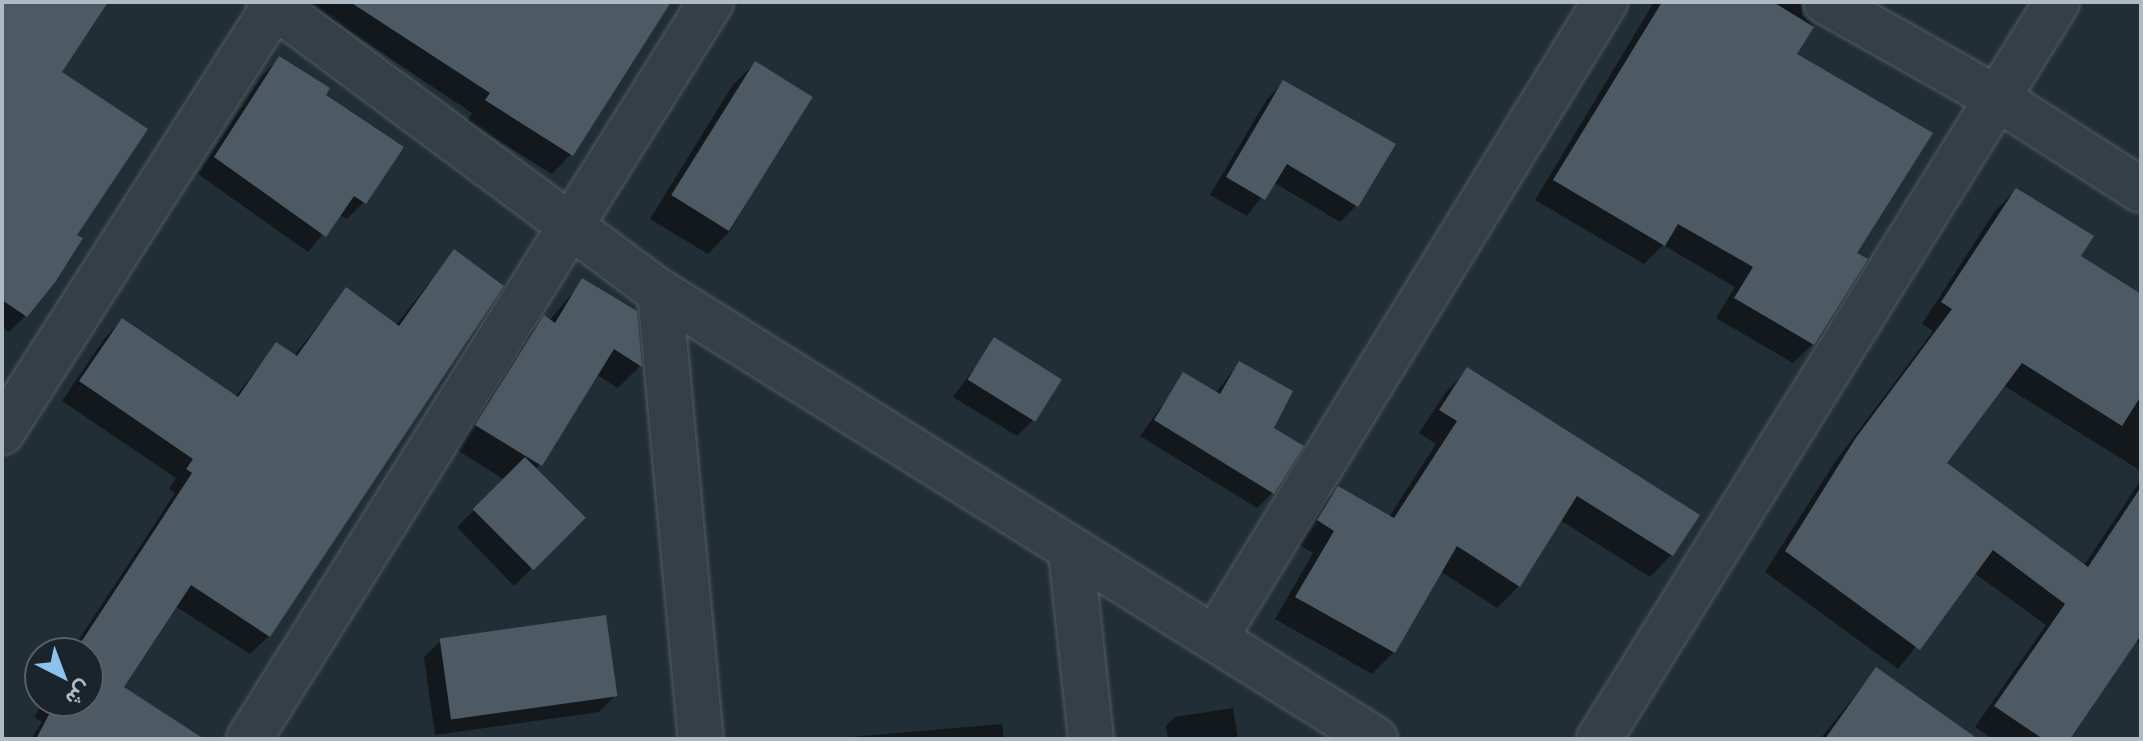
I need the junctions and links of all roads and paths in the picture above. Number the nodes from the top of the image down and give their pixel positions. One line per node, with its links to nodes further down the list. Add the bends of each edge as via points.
1 (711, 2): 8 (street)
2 (1605, 2): 12 (street)
3 (1826, 2): 6 (street)
4 (2057, 2): 6 (street)
5 (274, 3): 8 (street); 10 (street)
6 (2000, 100): 7 (street); 17 (street)
7 (2141, 190)
8 (569, 229): 9 (street); 13 (street)
9 (660, 292): 11 (street); 14 (street)
10 (2, 432)
11 (1071, 552): 12 (street); 15 (street)
12 (1215, 638): 16 (street)
13 (249, 739)
14 (701, 739)
15 (1091, 739)
16 (1375, 739)
17 (1599, 739)

